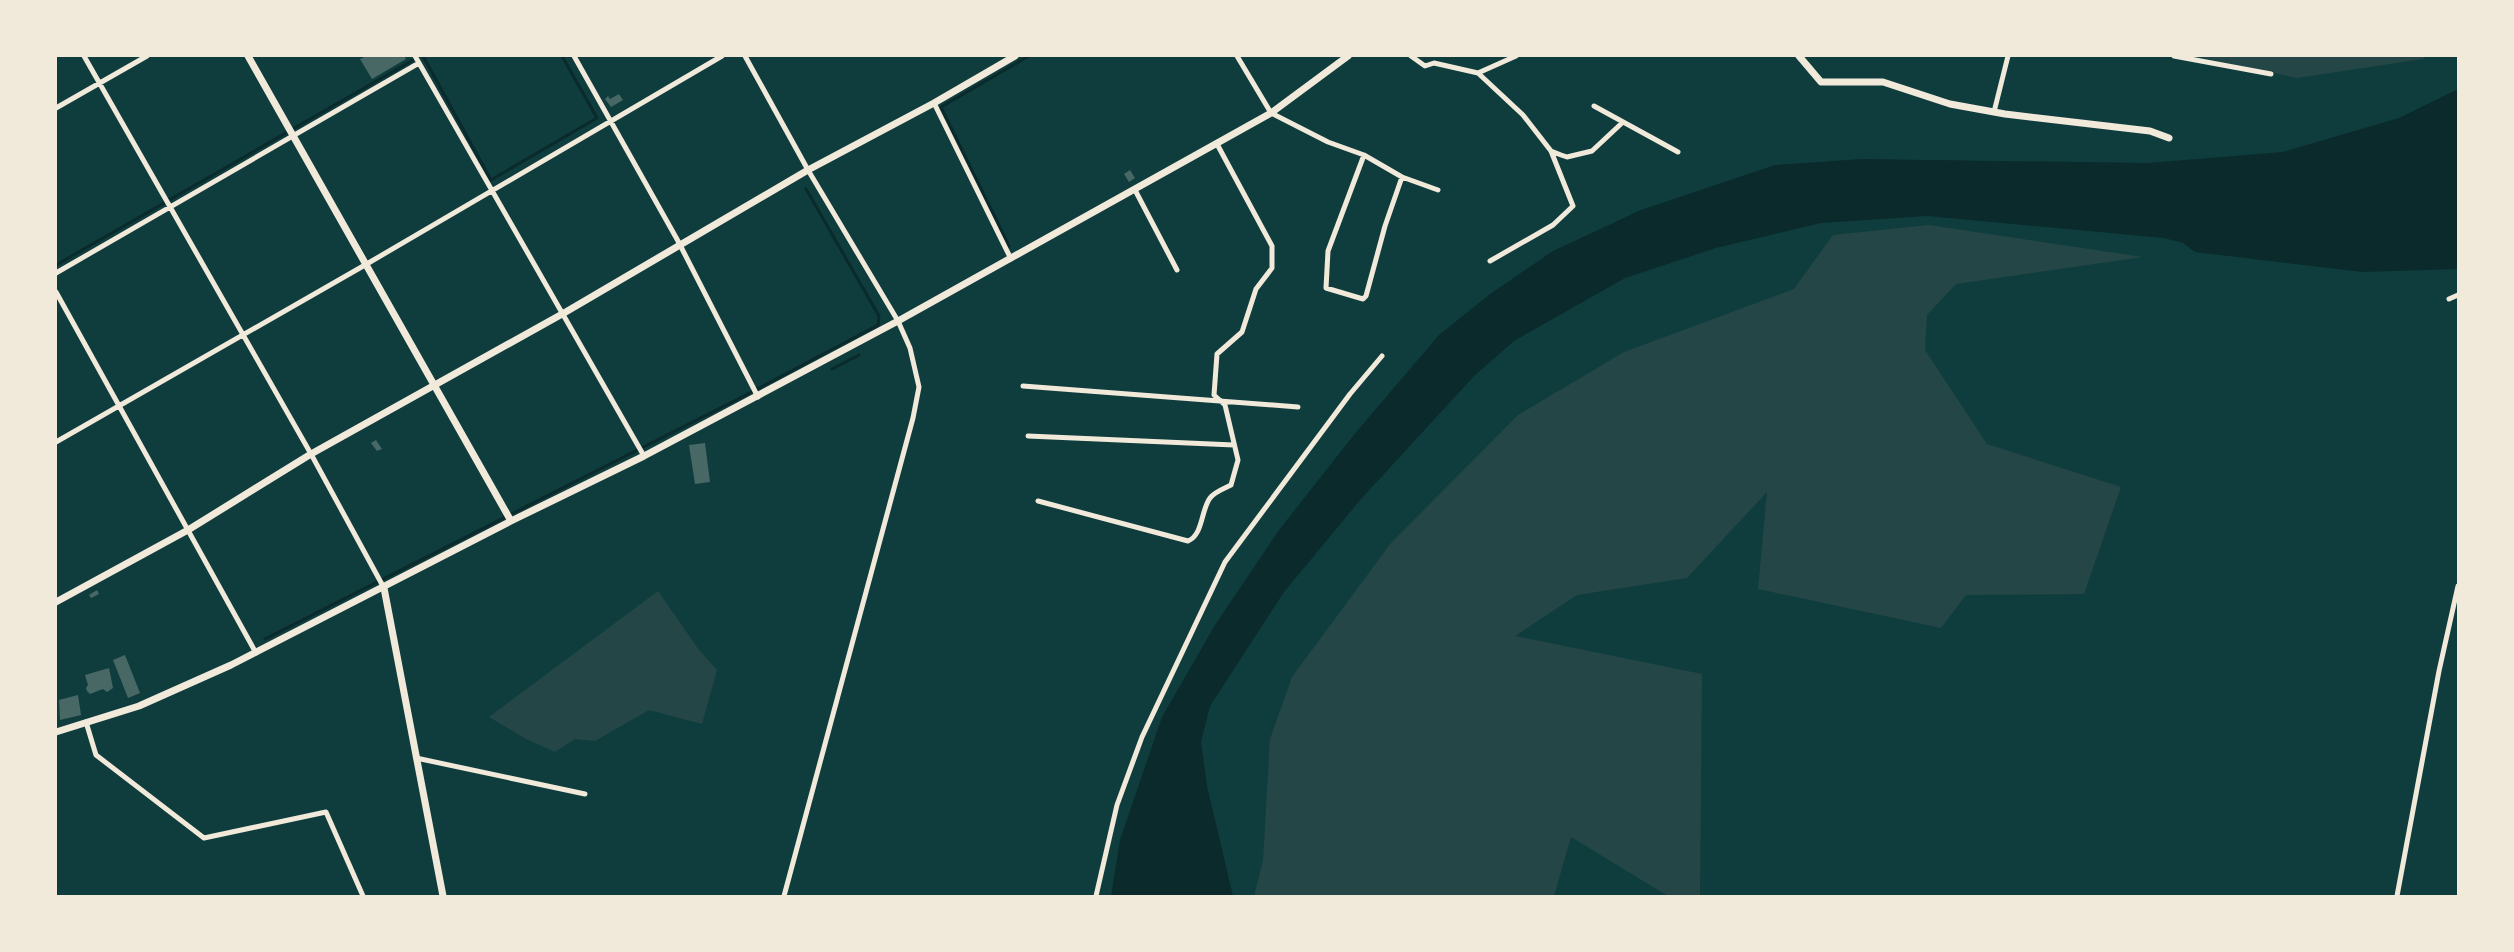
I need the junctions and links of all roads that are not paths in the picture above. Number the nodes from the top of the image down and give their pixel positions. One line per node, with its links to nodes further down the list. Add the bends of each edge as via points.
1 (84, 56): 19 (street)
2 (147, 56): 19 (street)
3 (248, 56): 27 (street)
4 (415, 56): 16 (street)
5 (574, 56): 25 (street)
6 (722, 56): 25 (street)
7 (745, 56): 33 (street)
8 (1015, 56): 20 (street)
9 (1237, 56): 24 (street)
10 (1348, 56): 24 (street)
11 (1411, 56): 17 (street, via 1425,66 1434,63)
12 (1516, 56): 17 (street)
13 (1799, 56): 23 (street, via 1821,82 1883,82 1950,104)
14 (2008, 56): 23 (street)
15 (2174, 56): 18 (street)
16 (419, 63): 27 (street); 35 (street)
17 (1478, 73): 30 (street, via 1523,116)
18 (2271, 74)
19 (100, 83): 22 (street); 38 (street)
20 (934, 103): 33 (street); 40 (street)
21 (1594, 106): 26 (street)
22 (56, 108)
23 (1994, 112): 28 (street, via 2150,131)
24 (1271, 113): 29 (street); 32 (street)
25 (610, 121): 35 (street); 39 (street)
26 (1623, 122): 30 (street, via 1592,151 1567,157); 31 (street)
27 (293, 135): 38 (street); 42 (street)
28 (2169, 138)
29 (1217, 144): 36 (street); 55 (street, via 1272,246 1273,256 1272,268 1256,289 1242,332 1217,354 1214,395)
30 (1551, 151): 41 (street, via 1574,206 1553,225)
31 (1678, 152)
32 (1364, 155): 34 (street); 34 (street, via 1328,251 1326,288 1363,299 1366,296)
33 (808, 170): 39 (street); 49 (street)
34 (1402, 177): 37 (street)
35 (492, 190): 42 (street); 48 (street)
36 (1136, 190): 40 (street); 43 (street)
37 (1438, 190)
38 (170, 209): 44 (street); 50 (street)
39 (680, 246): 48 (street); 54 (street)
40 (1011, 259): 49 (street)
41 (1490, 261)
42 (365, 264): 50 (street); 52 (street)
43 (1177, 270)
44 (56, 273)
45 (56, 292): 56 (street)
46 (2458, 296): 47 (street)
47 (2449, 299)
48 (564, 313): 52 (street); 62 (street)
49 (898, 321): 54 (street); 76 (street, via 910,348 919,387 913,418)
50 (242, 335): 56 (street); 61 (street)
51 (1382, 356): 77 (street, via 1225,562 1142,737 1117,805)
52 (433, 384): 61 (street); 64 (street)
53 (1023, 387): 55 (street)
54 (758, 397): 62 (street)
55 (1222, 401): 57 (street); 60 (street)
56 (118, 405): 59 (street); 65 (street)
57 (1298, 407)
58 (1028, 436): 60 (street)
59 (56, 442)
60 (1234, 445): 63 (street, via 1238,460 1231,485 1209,499 1196,533 1188,541)
61 (311, 454): 65 (street); 67 (street)
62 (644, 456): 64 (street)
63 (1038, 501)
64 (512, 521): 67 (street)
65 (188, 530): 68 (street); 69 (street)
66 (2458, 586): 78 (street)
67 (384, 588): 69 (street); 72 (street)
68 (56, 602)
69 (256, 653): 70 (street, via 139,706)
70 (86, 722): 71 (street); 74 (street, via 96,755 204,838 326,812)
71 (56, 732)
72 (416, 758): 73 (street); 75 (street)
73 (585, 794)
74 (363, 897)
75 (443, 897)
76 (784, 897)
77 (1096, 897)
78 (2397, 897)

